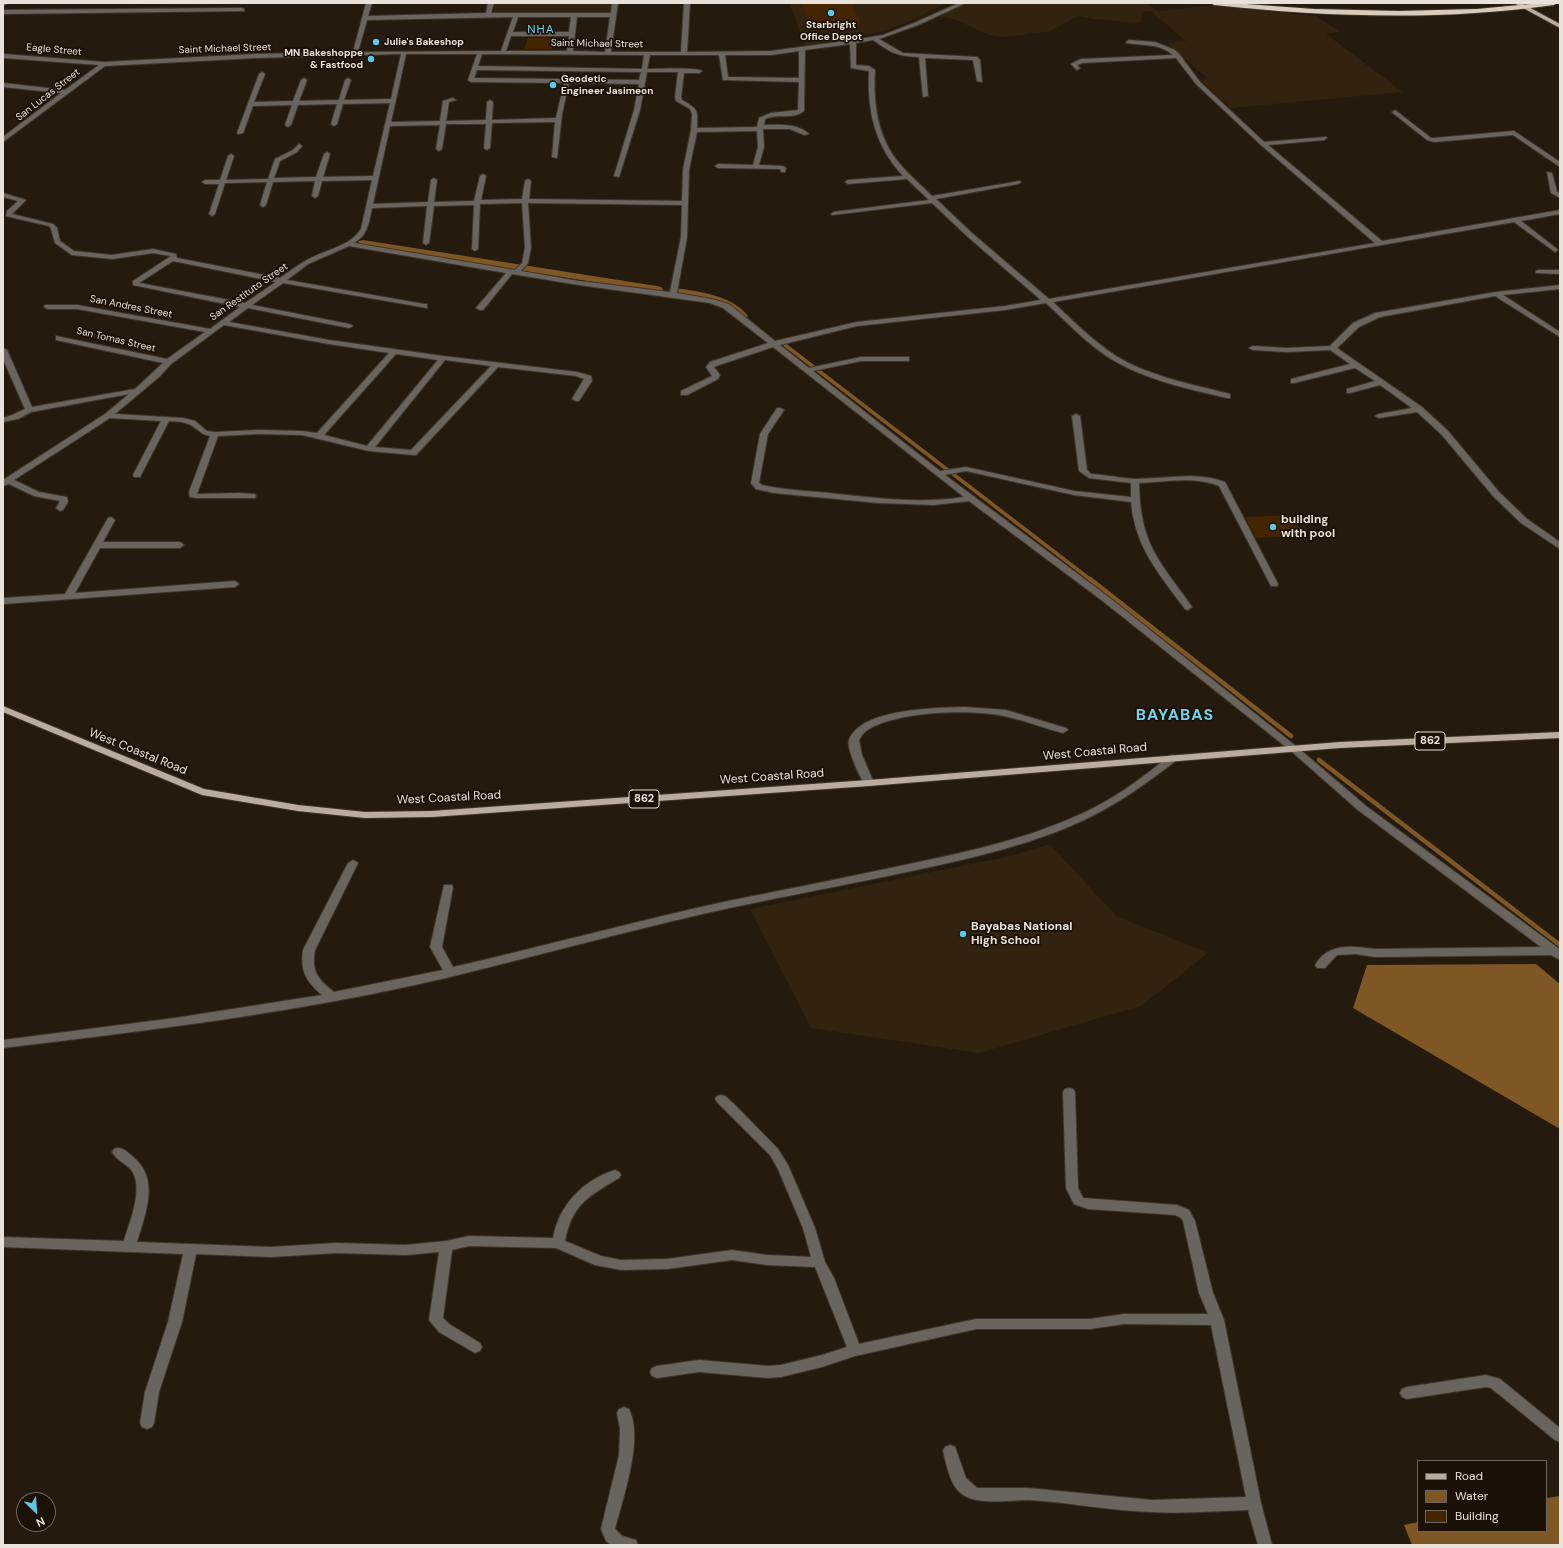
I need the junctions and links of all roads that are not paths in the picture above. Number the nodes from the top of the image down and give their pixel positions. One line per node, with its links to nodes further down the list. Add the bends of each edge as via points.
1 (245, 3): 13 (street, via 241,12)
2 (369, 3): 18 (street)
3 (491, 3): 14 (street)
4 (615, 3): 17 (street)
5 (687, 3): 33 (street)
6 (963, 3): 22 (street, Saint Michael Street, via 911,26)
7 (1214, 3): 12 (highway, via 1374,13 1433,13)
8 (1273, 3): 9 (highway, via 1397,8)
9 (1507, 3)
10 (1517, 3): 12 (main road)
11 (1554, 3): 12 (highway)
12 (1524, 7): 19 (main road)
13 (3, 12)
14 (488, 15): 15 (street); 18 (street)
15 (516, 15): 16 (street); 20 (street)
16 (574, 15): 17 (street); 21 (street)
17 (613, 15): 30 (street)
18 (365, 18): 31 (street)
19 (1560, 26)
20 (510, 34): 21 (street); 27 (street)
21 (571, 34): 29 (street)
22 (874, 38): 23 (street, Saint Michael Street); 36 (street, via 899,54)
23 (854, 42): 25 (street, Saint Michael Street); 89 (street, via 853,67 872,70 873,106 886,150)
24 (1129, 42): 37 (street, via 1158,44)
25 (802, 50): 34 (street, Saint Michael Street); 48 (street)
26 (480, 52): 27 (street, Saint Michael Street); 28 (street, Saint Michael Street); 40 (street)
27 (503, 52): 38 (street, Saint Michael Street)
28 (404, 53): 31 (street, Saint Michael Street); 57 (street, San Restituto Street)
29 (570, 53): 30 (street, Saint Michael Street); 38 (street, Saint Michael Street)
30 (608, 53): 32 (street, Saint Michael Street)
31 (355, 54): 39 (street, Saint Michael Street)
32 (648, 54): 33 (street, Saint Michael Street); 42 (street)
33 (684, 54): 34 (street, Saint Michael Street)
34 (722, 54): 48 (street, via 725,79)
35 (3, 56): 39 (street, Eagle Street)
36 (922, 56): 51 (street, via 974,58); 55 (street)
37 (1178, 56): 41 (street, via 1081,61 1074,64); 75 (street, via 1198,83)
38 (559, 61): 40 (street); 42 (street); 49 (street)
39 (104, 64): 54 (street, San Lucas Street)
40 (474, 68): 49 (street, via 472,80)
41 (1077, 68)
42 (644, 70): 43 (street); 52 (street)
43 (681, 70): 44 (street); 70 (street, via 678,97 679,101 694,110)
44 (699, 70)
45 (262, 74): 61 (street)
46 (304, 80): 60 (street)
47 (348, 80): 58 (street)
48 (802, 80): 69 (street, via 799,112 765,116 760,120)
49 (552, 81): 50 (street)
50 (567, 81): 52 (street); 63 (street)
51 (980, 81)
52 (642, 82): 88 (street)
53 (3, 85): 54 (street)
54 (66, 92): 74 (street, San Lucas Street)
55 (926, 96)
56 (453, 100): 65 (street, via 446,101)
57 (393, 101): 58 (street); 67 (street, San Restituto Street)
58 (341, 102): 60 (street); 66 (street)
59 (490, 102): 64 (street)
60 (296, 103): 61 (street); 68 (street)
61 (252, 104): 71 (street)
62 (1394, 112): 82 (street, via 1429,139 1434,140 1514,133)
63 (558, 120): 64 (street); 81 (street)
64 (488, 121): 65 (street); 77 (street)
65 (443, 122): 67 (street); 78 (street)
66 (334, 124)
67 (388, 124): 90 (street, San Restituto Street)
68 (288, 125)
69 (760, 128): 70 (street); 72 (street, via 794,128); 84 (street, via 762,147)
70 (694, 130): 104 (street, via 686,170)
71 (240, 133)
72 (806, 134)
73 (1324, 138): 75 (street)
74 (3, 140)
75 (1263, 144): 114 (street)
76 (300, 146): 92 (street, via 296,151 279,158)
77 (487, 148)
78 (439, 149)
79 (327, 154): 91 (street)
80 (231, 156): 96 (street)
81 (556, 157)
82 (1560, 165)
83 (718, 166): 84 (street)
84 (756, 166): 85 (street, via 781,167)
85 (783, 171)
86 (1549, 173): 101 (street, via 1554,193)
87 (483, 176): 105 (street)
88 (617, 176)
89 (909, 177): 97 (street); 102 (street)
90 (375, 178): 91 (street); 108 (street, San Restituto Street)
91 (319, 179): 92 (street); 100 (street)
92 (270, 180): 96 (street); 107 (street)
93 (434, 180): 106 (street)
94 (528, 181): 103 (street)
95 (205, 182): 96 (street)
96 (224, 182): 110 (street)
97 (848, 182)
98 (1018, 182): 102 (street)
99 (3, 195): 118 (street, via 23,200 8,215 51,225 57,242 70,252 112,257 155,251 171,253 174,257)
100 (315, 196)
101 (1560, 196)
102 (931, 199): 111 (street); 128 (street)
103 (525, 201): 104 (street); 105 (street); 119 (street, via 528,248 525,263)
104 (686, 202): 126 (street, via 684,237)
105 (477, 203): 106 (street); 116 (street)
106 (431, 204): 108 (street); 113 (street)
107 (263, 205)
108 (369, 206): 115 (street, San Restituto Street, via 363,234)
109 (1560, 212): 112 (street)
110 (212, 214)
111 (834, 214)
112 (1517, 220): 114 (street); 117 (street)
113 (426, 243)
114 (1380, 243): 128 (street)
115 (349, 244): 119 (street); 122 (street, San Restituto Street, via 313,259)
116 (475, 249)
117 (1555, 250)
118 (172, 260): 122 (street); 129 (street, via 134,283)
119 (517, 270): 126 (street, via 613,288); 132 (street)
120 (1538, 272): 121 (street)
121 (1560, 272)
122 (283, 281): 129 (street, San Restituto Street); 130 (street)
123 (1560, 287): 124 (street)
124 (1549, 288): 125 (street); 127 (street)
125 (1496, 294): 136 (street); 140 (street, via 1378,315 1356,325)
126 (673, 295): 138 (street, via 719,303)
127 (1560, 295)
128 (1046, 300): 138 (street, via 999,308 857,324); 154 (street, via 1082,332 1122,362 1151,374)
129 (248, 306): 133 (street, San Restituto Street); 134 (street)
130 (424, 306)
131 (48, 307): 135 (street, San Andres Street, via 77,307)
132 (480, 308)
133 (224, 323): 135 (street, San Restituto Street); 142 (street, via 329,342)
134 (349, 326)
135 (210, 331): 145 (street, San Restituto Street)
136 (1560, 335)
137 (59, 338): 145 (street, San Tomas Street)
138 (773, 344): 148 (street); 153 (street, via 713,364 710,367 715,377)
139 (1253, 348): 140 (street)
140 (1332, 348): 147 (street)
141 (3, 350): 157 (street)
142 (394, 350): 143 (street); 165 (street)
143 (443, 358): 146 (street); 166 (street)
144 (906, 359): 148 (street, via 861,359)
145 (168, 362): 151 (street, San Restituto Street)
146 (497, 364): 155 (street, via 584,376 588,381); 166 (street, via 414,453)
147 (1357, 365): 149 (street); 150 (street)
148 (810, 370): 167 (street)
149 (1294, 381)
150 (1381, 382): 152 (street); 156 (street)
151 (136, 391): 157 (street); 159 (street, San Restituto Street)
152 (1350, 391)
153 (684, 393)
154 (1227, 396)
155 (576, 399)
156 (1419, 409): 161 (street); 178 (street, via 1445,433 1496,494 1524,521)
157 (29, 410): 163 (street)
158 (780, 410): 172 (street, via 764,434 756,483 759,487 911,503 939,503)
159 (108, 416): 162 (street); 170 (street, San Restituto Street)
160 (1076, 416): 169 (street, via 1085,474)
161 (1379, 416)
162 (166, 419): 164 (street, via 194,422 205,432); 168 (street)
163 (3, 420)
164 (215, 434): 165 (street, via 258,432); 171 (street, via 193,494)
165 (319, 436): 166 (street)
166 (369, 449)
167 (942, 473): 172 (street); 173 (street, via 966,469 1074,493)
168 (137, 475)
169 (1135, 481): 173 (street); 180 (street, via 1206,479 1222,484)
170 (6, 483): 174 (street, via 37,494 64,499)
171 (252, 496)
172 (971, 498): 187 (street, via 1106,600)
173 (1135, 500): 183 (street, via 1143,538 1151,556)
174 (60, 508)
175 (111, 520): 176 (street)
176 (96, 545): 177 (street); 181 (street)
177 (180, 545)
178 (1560, 546)
179 (235, 584): 181 (street)
180 (1274, 584)
181 (68, 597): 182 (street)
182 (3, 601)
183 (1188, 607)
184 (3, 709): 189 (main road, West Coastal Road / 862, via 202,792 298,808 365,815 432,814)
185 (1063, 730): 189 (street, via 1000,712 979,710 935,711 872,722 859,730 854,742)
186 (1560, 735): 187 (main road, West Coastal Road / 862)
187 (1294, 749): 188 (main road, West Coastal Road / 862); 192 (street, via 1362,808)
188 (1173, 758): 189 (main road, West Coastal Road / 862); 194 (street, via 1155,775 1100,808 1061,828 1020,842 962,857 637,925)
189 (869, 783)
190 (353, 863): 195 (street, via 309,950 307,960 311,978)
191 (448, 887): 194 (street, via 436,947)
192 (1557, 953): 193 (street, via 1375,953 1355,950 1334,952)
193 (1321, 965)
194 (450, 973): 195 (street)
195 (332, 997): 196 (street, via 140,1027)
196 (3, 1044)
197 (1069, 1092): 207 (street, via 1072,1188 1076,1198 1088,1204 1177,1210 1185,1214 1189,1221 1206,1293)
198 (721, 1099): 206 (street, via 779,1158 796,1195)
199 (118, 1152): 203 (street, via 134,1165 142,1182 142,1196)
200 (615, 1175): 202 (street, via 585,1192 571,1206 563,1219)
201 (3, 1242): 203 (street)
202 (558, 1243): 204 (street, via 469,1241); 206 (street, via 581,1254 621,1265 667,1264 732,1255 767,1260)
203 (129, 1246): 205 (street)
204 (446, 1246): 205 (street, via 406,1250 336,1248 271,1252); 208 (street, via 436,1320)
205 (191, 1248): 213 (street, via 175,1322 152,1392)
206 (819, 1262): 209 (street)
207 (1217, 1320): 209 (street, via 1124,1318 1090,1324 976,1324); 216 (street)
208 (474, 1347)
209 (855, 1350): 210 (street, via 822,1362 781,1371 699,1366)
210 (657, 1372)
211 (1407, 1393): 214 (street, via 1486,1381 1495,1384)
212 (624, 1413): 217 (street, via 627,1429 626,1455 608,1529 614,1540)
213 (148, 1423)
214 (1560, 1436)
215 (950, 1451): 216 (street, via 961,1485 976,1494 1028,1494 1152,1506)
216 (1254, 1503): 218 (street)
217 (631, 1545)
218 (1265, 1545)

